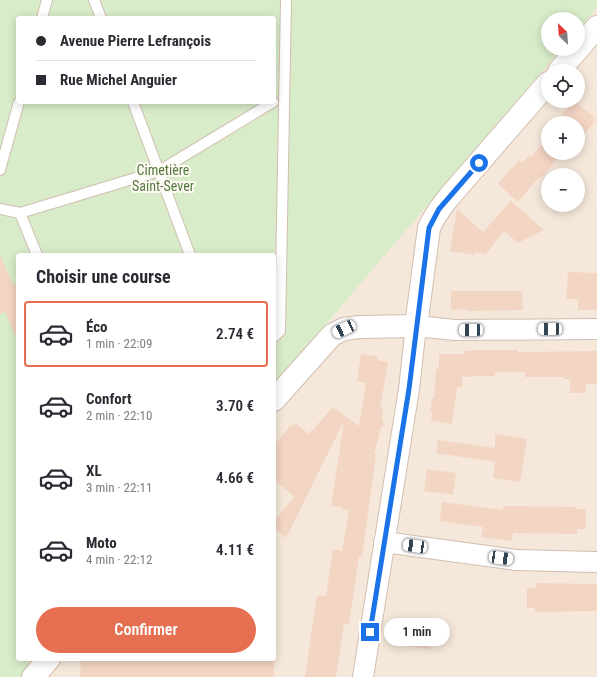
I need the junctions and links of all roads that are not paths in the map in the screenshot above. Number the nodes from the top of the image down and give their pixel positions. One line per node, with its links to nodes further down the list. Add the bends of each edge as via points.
1 (47, 0): 4 (lane)
2 (94, 0): 5 (lane)
3 (286, 0): 11 (lane)
4 (43, 16)
5 (100, 16)
6 (597, 27): 7 (street)
7 (585, 41)
8 (572, 56): 9 (street)
9 (565, 64)
10 (541, 91): 22 (street, via 449,197 433,220 429,228)
11 (285, 94): 12 (lane); 24 (lane, via 280,331)
12 (276, 100)
13 (18, 104): 16 (lane)
14 (134, 104): 17 (lane)
15 (270, 104): 17 (lane)
16 (0, 170)
17 (159, 172): 19 (lane); 21 (lane)
18 (0, 209): 19 (lane)
19 (20, 213): 20 (lane)
20 (36, 253)
21 (189, 253)
22 (416, 326): 23 (street, via 455,330); 25 (street, via 359,327 344,329 332,335); 26 (street, via 409,389)
23 (597, 329)
24 (276, 335)
25 (276, 398)
26 (384, 542): 27 (street, via 516,560); 30 (street)
27 (597, 562)
28 (47, 661): 29 (street)
29 (34, 677)
30 (363, 677)

